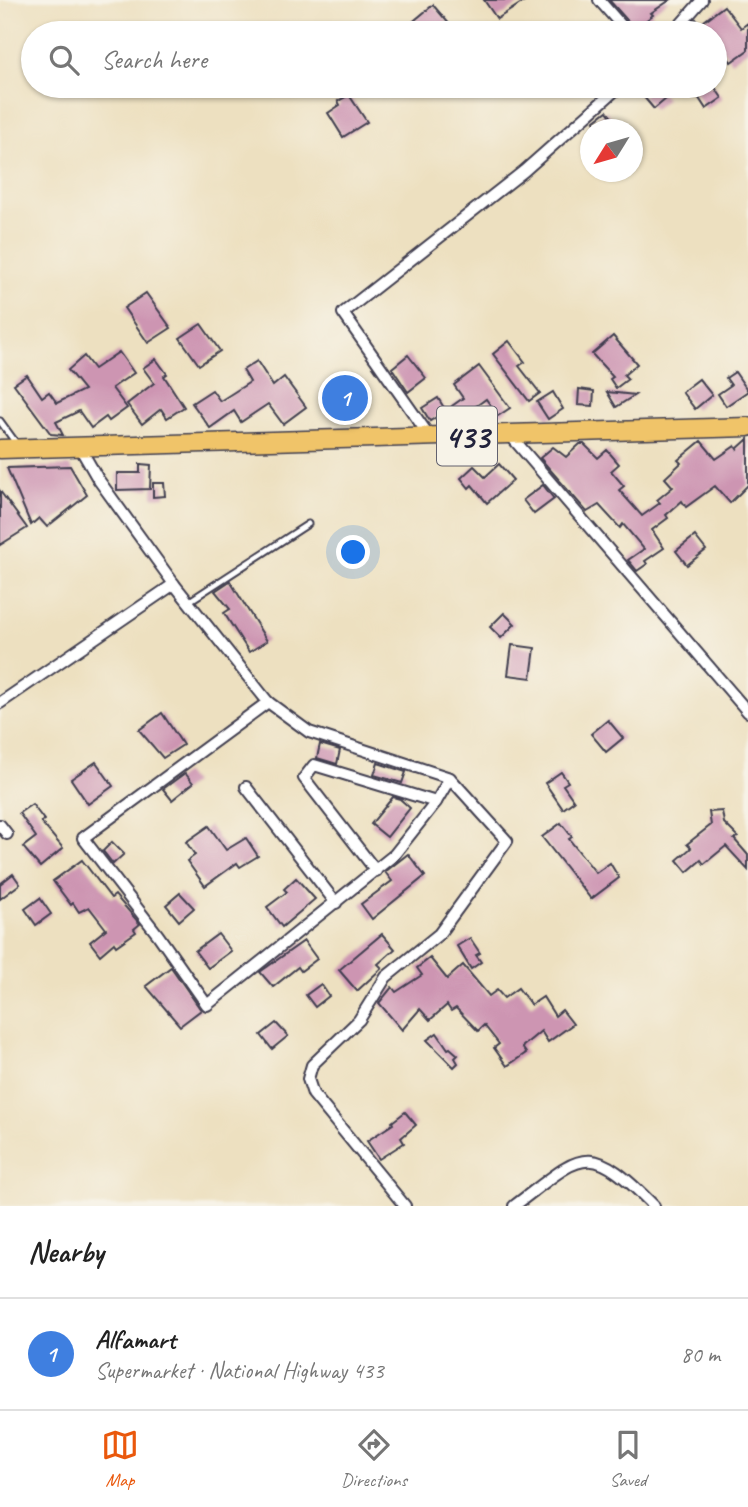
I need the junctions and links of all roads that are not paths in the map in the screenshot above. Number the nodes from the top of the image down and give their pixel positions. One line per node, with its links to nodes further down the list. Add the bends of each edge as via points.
1 (599, 0): 3 (street)
2 (702, 0): 4 (street)
3 (617, 21)
4 (684, 21)
5 (606, 98): 9 (street, via 524,171 343,313)
6 (0, 421): 12 (lane)
7 (748, 427): 8 (main road, 433)
8 (510, 435): 9 (main road, 433); 18 (street)
9 (429, 437): 10 (main road, 433)
10 (79, 446): 12 (main road, 433); 14 (street)
11 (0, 449): 12 (main road, 433)
12 (20, 449)
13 (308, 524): 15 (lane)
14 (174, 584): 15 (street); 17 (street)
15 (188, 602): 16 (street)
16 (268, 702): 19 (street, via 309,732); 23 (street, via 83,838 208,1004)
17 (0, 703)
18 (748, 712)
19 (450, 778): 21 (street); 24 (street, via 507,841 439,934 386,978 359,1020 312,1065 308,1079 313,1094)
20 (246, 787): 23 (street)
21 (436, 802): 22 (street); 22 (street, via 314,765 304,778)
22 (376, 871): 23 (street)
23 (335, 902)
24 (405, 1206)
25 (514, 1206): 26 (street, via 570,1164 587,1160 616,1170)
26 (654, 1206)

